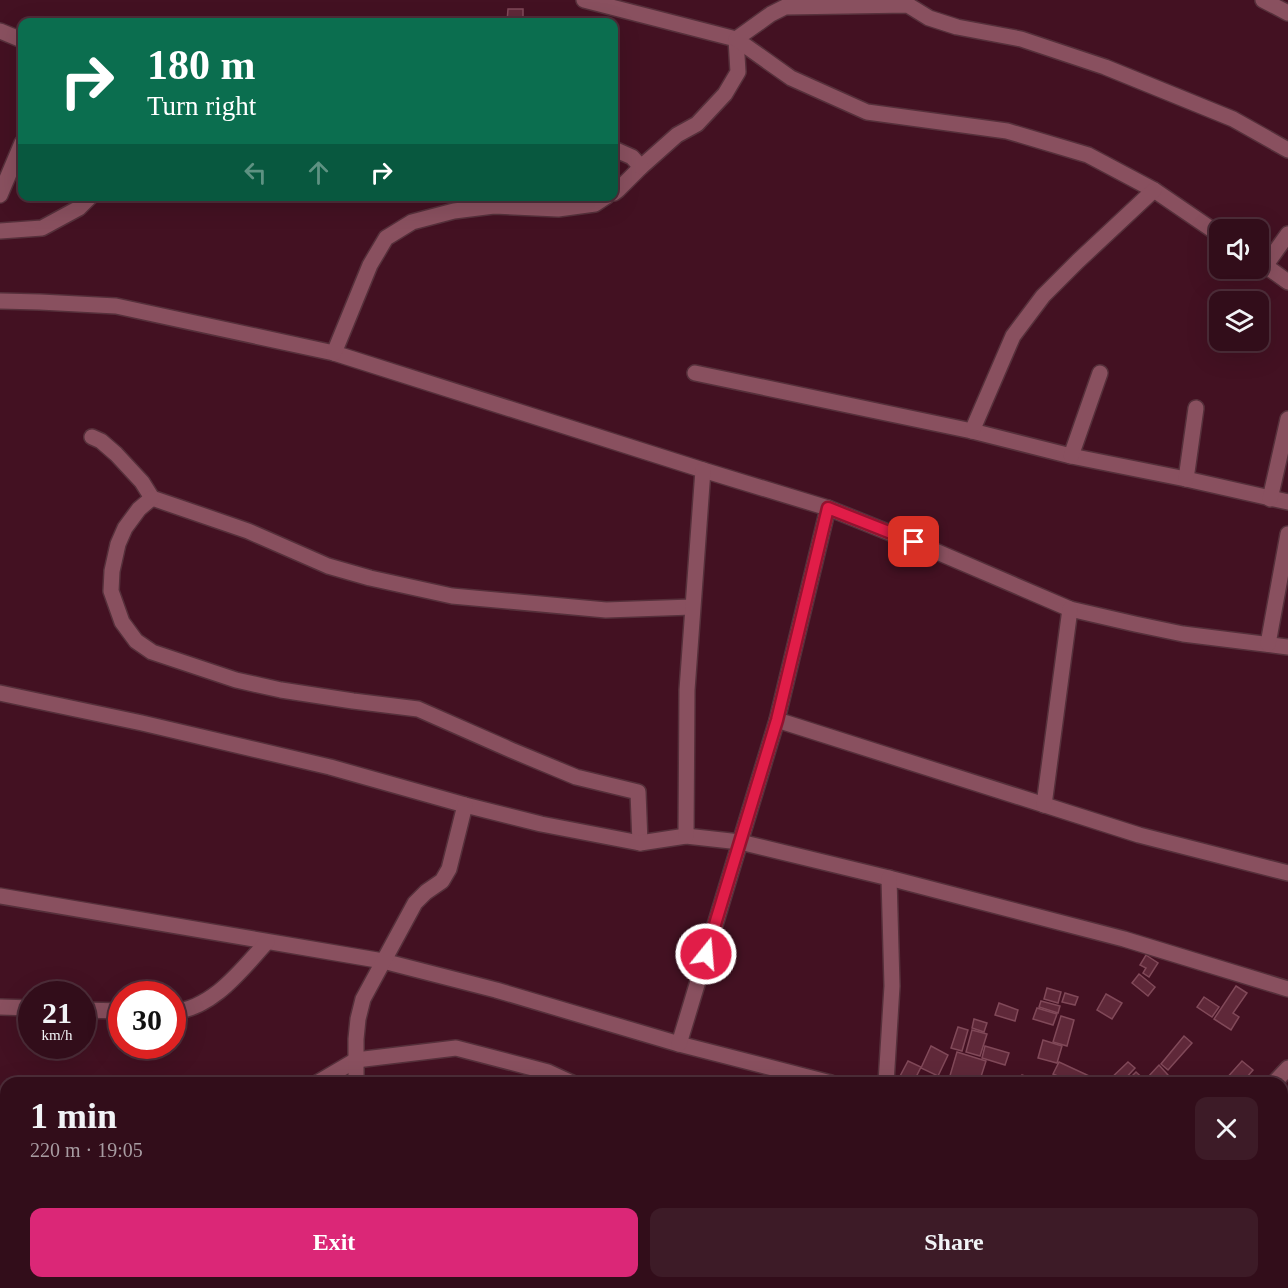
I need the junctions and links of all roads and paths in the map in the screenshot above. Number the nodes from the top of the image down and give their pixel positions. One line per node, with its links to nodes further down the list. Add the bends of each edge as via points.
1 (584, 0): 8 (street)
2 (1263, 0): 5 (street)
3 (884, 3): 4 (street); 8 (street, via 785,7)
4 (912, 3): 9 (street, via 929,18 1021,39 1105,67 1233,119)
5 (1288, 13)
6 (0, 32): 7 (street)
7 (18, 39)
8 (736, 39): 12 (street, via 738,72 725,94 697,124 677,135); 14 (street, via 791,78 867,112 1007,131 1088,155)
9 (1288, 150)
10 (618, 151): 12 (street)
11 (18, 152): 15 (street)
12 (641, 166): 13 (street)
13 (618, 190)
14 (1154, 190): 18 (street); 30 (street, via 1043,296 1013,336)
15 (0, 195)
16 (86, 201): 19 (street, via 42,228)
17 (600, 201): 25 (street, via 558,209 494,206 454,210 412,222 386,238 375,256)
18 (1209, 228)
19 (0, 231)
20 (1288, 234): 21 (street)
21 (1269, 255)
22 (1269, 268): 23 (street)
23 (1288, 282)
24 (0, 301): 25 (street, via 116,306)
25 (334, 353): 33 (street)
26 (695, 373): 30 (street)
27 (1100, 373): 32 (street)
28 (1196, 408): 34 (street)
29 (1288, 420): 36 (street)
30 (972, 431): 32 (street)
31 (92, 437): 35 (street, via 116,454)
32 (1071, 456): 34 (street)
33 (703, 470): 38 (street); 40 (street)
34 (1186, 479): 36 (street)
35 (152, 498): 40 (street, via 248,531 327,566 452,596 606,610); 50 (street, via 125,528 112,571 111,591 123,622 144,647 236,680 280,690 418,709 576,777 639,792)
36 (1270, 499): 37 (street)
37 (1288, 502)
38 (828, 508): 41 (street); 45 (street)
39 (1288, 534): 42 (street)
40 (692, 607): 48 (street)
41 (1070, 609): 42 (street, via 1183,634); 47 (street)
42 (1268, 644): 43 (street)
43 (1288, 647)
44 (0, 693): 46 (street, via 330,767)
45 (777, 720): 47 (street); 49 (street)
46 (465, 805): 50 (street); 55 (street, via 449,869 416,903)
47 (1044, 805): 51 (street, via 1139,835)
48 (686, 836): 49 (street); 50 (street)
49 (740, 842): 52 (street); 60 (street)
50 (640, 843)
51 (1288, 873)
52 (890, 878): 56 (street, via 1124,939); 66 (street, via 892,986)
53 (0, 898): 54 (street)
54 (267, 942): 55 (street); 59 (street, via 219,993)
55 (383, 961): 60 (street); 61 (street, via 363,999)
56 (1288, 989)
57 (0, 1007): 58 (street)
58 (18, 1008)
59 (186, 1009)
60 (679, 1044): 65 (street)
61 (356, 1060): 62 (street); 63 (street); 64 (street, via 456,1048)
62 (327, 1077)
63 (356, 1077)
64 (559, 1077)
65 (808, 1077)
66 (886, 1077)

